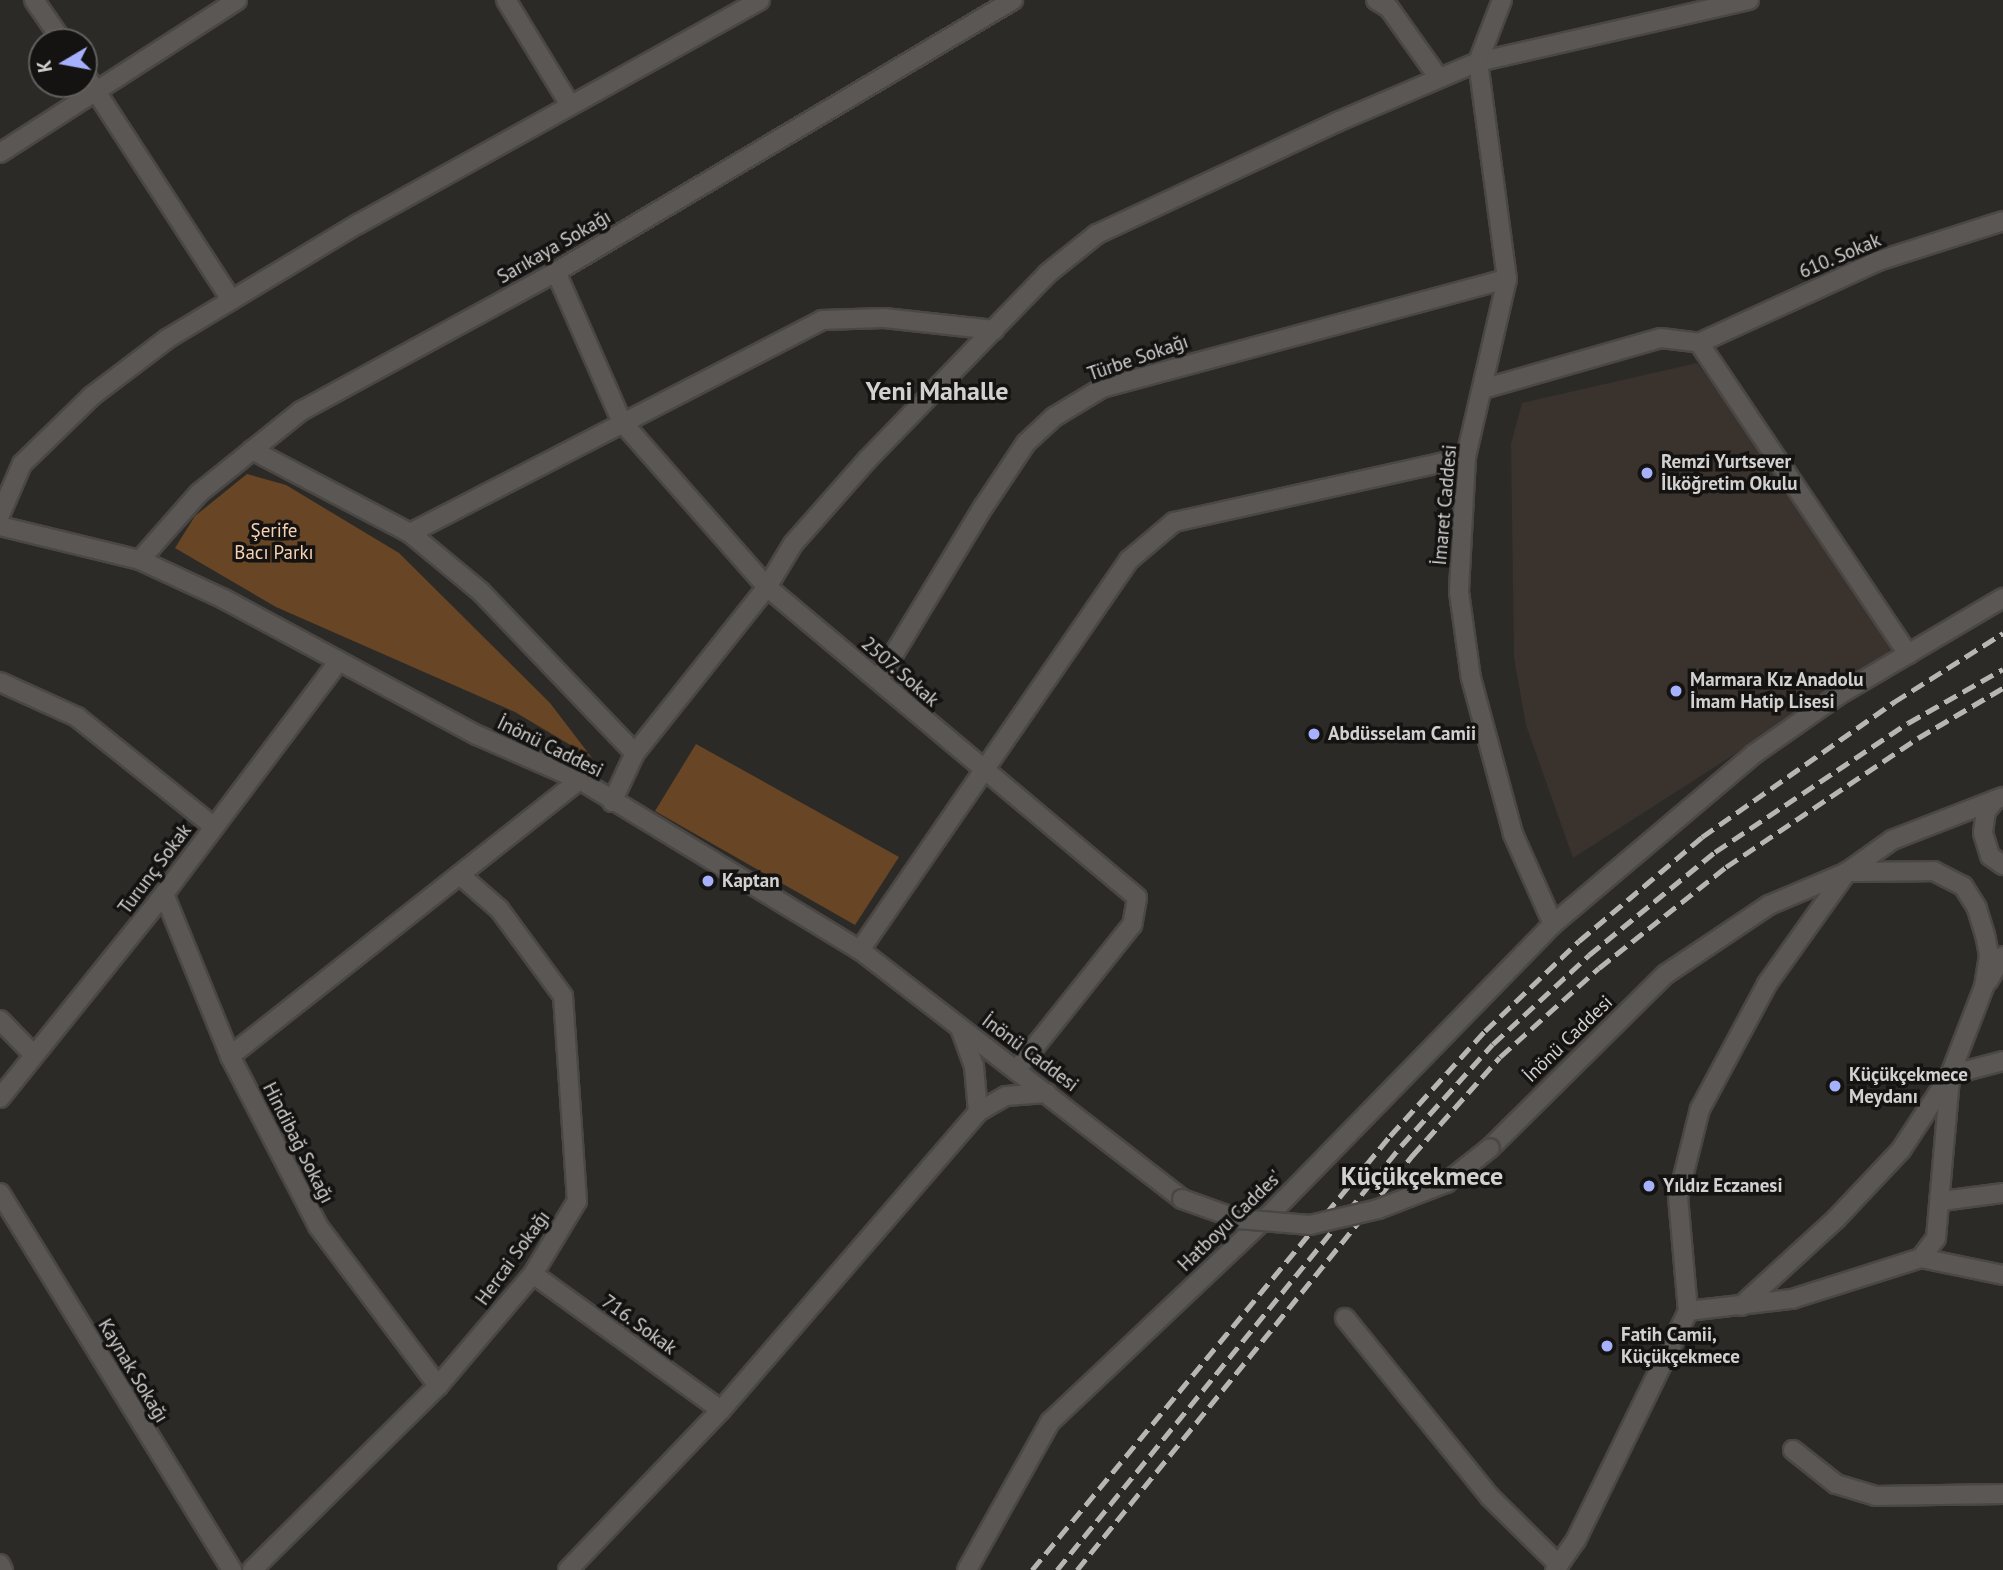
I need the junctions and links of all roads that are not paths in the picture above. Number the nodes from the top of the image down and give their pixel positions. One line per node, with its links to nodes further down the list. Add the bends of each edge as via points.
1 (34, 0): 9 (street)
2 (237, 0): 12 (street)
3 (506, 0): 15 (street)
4 (760, 0): 15 (street)
5 (1013, 0): 18 (street, Sarıkaya Sokağı)
6 (1376, 0): 11 (street, via 1389,8)
7 (1502, 0): 10 (street, İmaret Caddesi)
8 (1749, 0): 10 (street)
9 (53, 28)
10 (1478, 62): 11 (street); 19 (street, İmaret Caddesi)
11 (1438, 77): 21 (street, via 1097,234 1047,274)
12 (98, 88)
13 (98, 95): 20 (street)
14 (83, 98): 16 (street)
15 (570, 105): 20 (street)
16 (0, 153)
17 (2003, 221): 22 (street, 610. Sokak, via 1878,261)
18 (556, 272): 24 (street, 2507. Sokak); 25 (street, Sarıkaya Sokağı, via 301,411)
19 (1507, 279): 23 (street, İmaret Caddesi); 36 (street, Türbe Sokağı, via 1102,388 1054,416 1012,464)
20 (230, 298): 27 (street, via 92,396 22,464)
21 (994, 330): 24 (street, via 884,318 822,320); 31 (street, via 859,469 793,544)
22 (1699, 343): 23 (street, via 1661,338); 33 (street)
23 (1483, 389): 26 (street, İmaret Caddesi)
24 (622, 422): 29 (street); 31 (street, 2507. Sokak)
25 (251, 450): 29 (street); 30 (street, Sarıkaya Sokağı, via 199,493)
26 (1466, 457): 39 (street, via 1174,522 1129,560); 48 (street, İmaret Caddesi, via 1459,592 1471,678 1513,834)
27 (0, 515)
28 (0, 526): 30 (street, İnönü Caddesi)
29 (410, 533): 38 (street, via 481,592)
30 (140, 560): 34 (street, İnönü Caddesi)
31 (767, 587): 36 (street, 2507. Sokak); 38 (street)
32 (2003, 598): 33 (street, Hatboyu Caddes')
33 (1908, 654): 48 (street, Hatboyu Caddes', via 1754,754)
34 (339, 661): 40 (street, İnönü Caddesi, via 477,735); 43 (street, Turunç Sokak)
35 (0, 670): 37 (street)
36 (878, 680): 39 (street, 2507. Sokak)
37 (0, 683): 43 (street, via 77,717)
38 (635, 754): 42 (street)
39 (985, 773): 49 (street); 57 (street, 2507. Sokak, via 1137,898 1132,925)
40 (580, 780): 42 (street, İnönü Caddesi); 46 (street)
41 (1999, 799): 44 (street, via 1986,811 1983,833 1990,856); 45 (street, İnönü Caddesi, via 1892,840)
42 (612, 802): 49 (street, İnönü Caddesi)
43 (213, 826): 47 (street, Turunç Sokak)
44 (2003, 866)
45 (1847, 872): 51 (street, via 1934,871 1963,886 1985,935 1989,955); 59 (street, İnönü Caddesi, bridge, via 1769,905 1666,974 1490,1148 1446,1183 1378,1209 1310,1226 1238,1219 1182,1199); 69 (street, via 1767,984 1700,1109 1678,1197)
46 (460, 875): 55 (street); 66 (street, Hercai Sokağı, via 499,909 563,996 577,1201)
47 (164, 894): 54 (street, Turunç Sokak); 55 (street, Hindibağ Sokağı)
48 (1553, 924): 81 (street, Hatboyu Caddes', via 1273,1210 1050,1422)
49 (860, 950): 53 (street, İnönü Caddesi)
50 (2003, 956): 51 (street)
51 (1984, 987): 58 (street)
52 (0, 1020): 54 (street)
53 (959, 1025): 57 (street, İnönü Caddesi); 61 (street, via 974,1066)
54 (33, 1054): 60 (street, Turunç Sokak)
55 (230, 1056): 71 (street, Hindibağ Sokağı, via 318,1226)
56 (2003, 1061): 58 (street)
57 (1017, 1069): 59 (street, İnönü Caddesi)
58 (1950, 1075): 64 (street); 68 (street, via 1901,1150 1864,1192)
59 (1048, 1093): 61 (street, via 1006,1097)
60 (0, 1098)
61 (978, 1112): 72 (street)
62 (0, 1193): 78 (street, Kaynak Sokağı)
63 (2003, 1193): 64 (street)
64 (1942, 1201): 65 (street, via 1936,1238)
65 (1921, 1258): 67 (street); 68 (street, via 1816,1293)
66 (533, 1274): 71 (street, Hercai Sokağı); 72 (street, 716. Sokak)
67 (2003, 1275)
68 (1741, 1306): 69 (street)
69 (1688, 1311): 76 (street, via 1576,1540)
70 (1345, 1318): 76 (street, via 1489,1496)
71 (438, 1385): 79 (street, Hercai Sokağı)
72 (721, 1410): 80 (street)
73 (1793, 1450): 74 (street, via 1836,1484 1876,1496)
74 (2003, 1494)
75 (0, 1564): 77 (street)
76 (1557, 1567)
77 (3, 1570)
78 (232, 1570)
79 (252, 1570)
80 (568, 1570)
81 (967, 1570)

